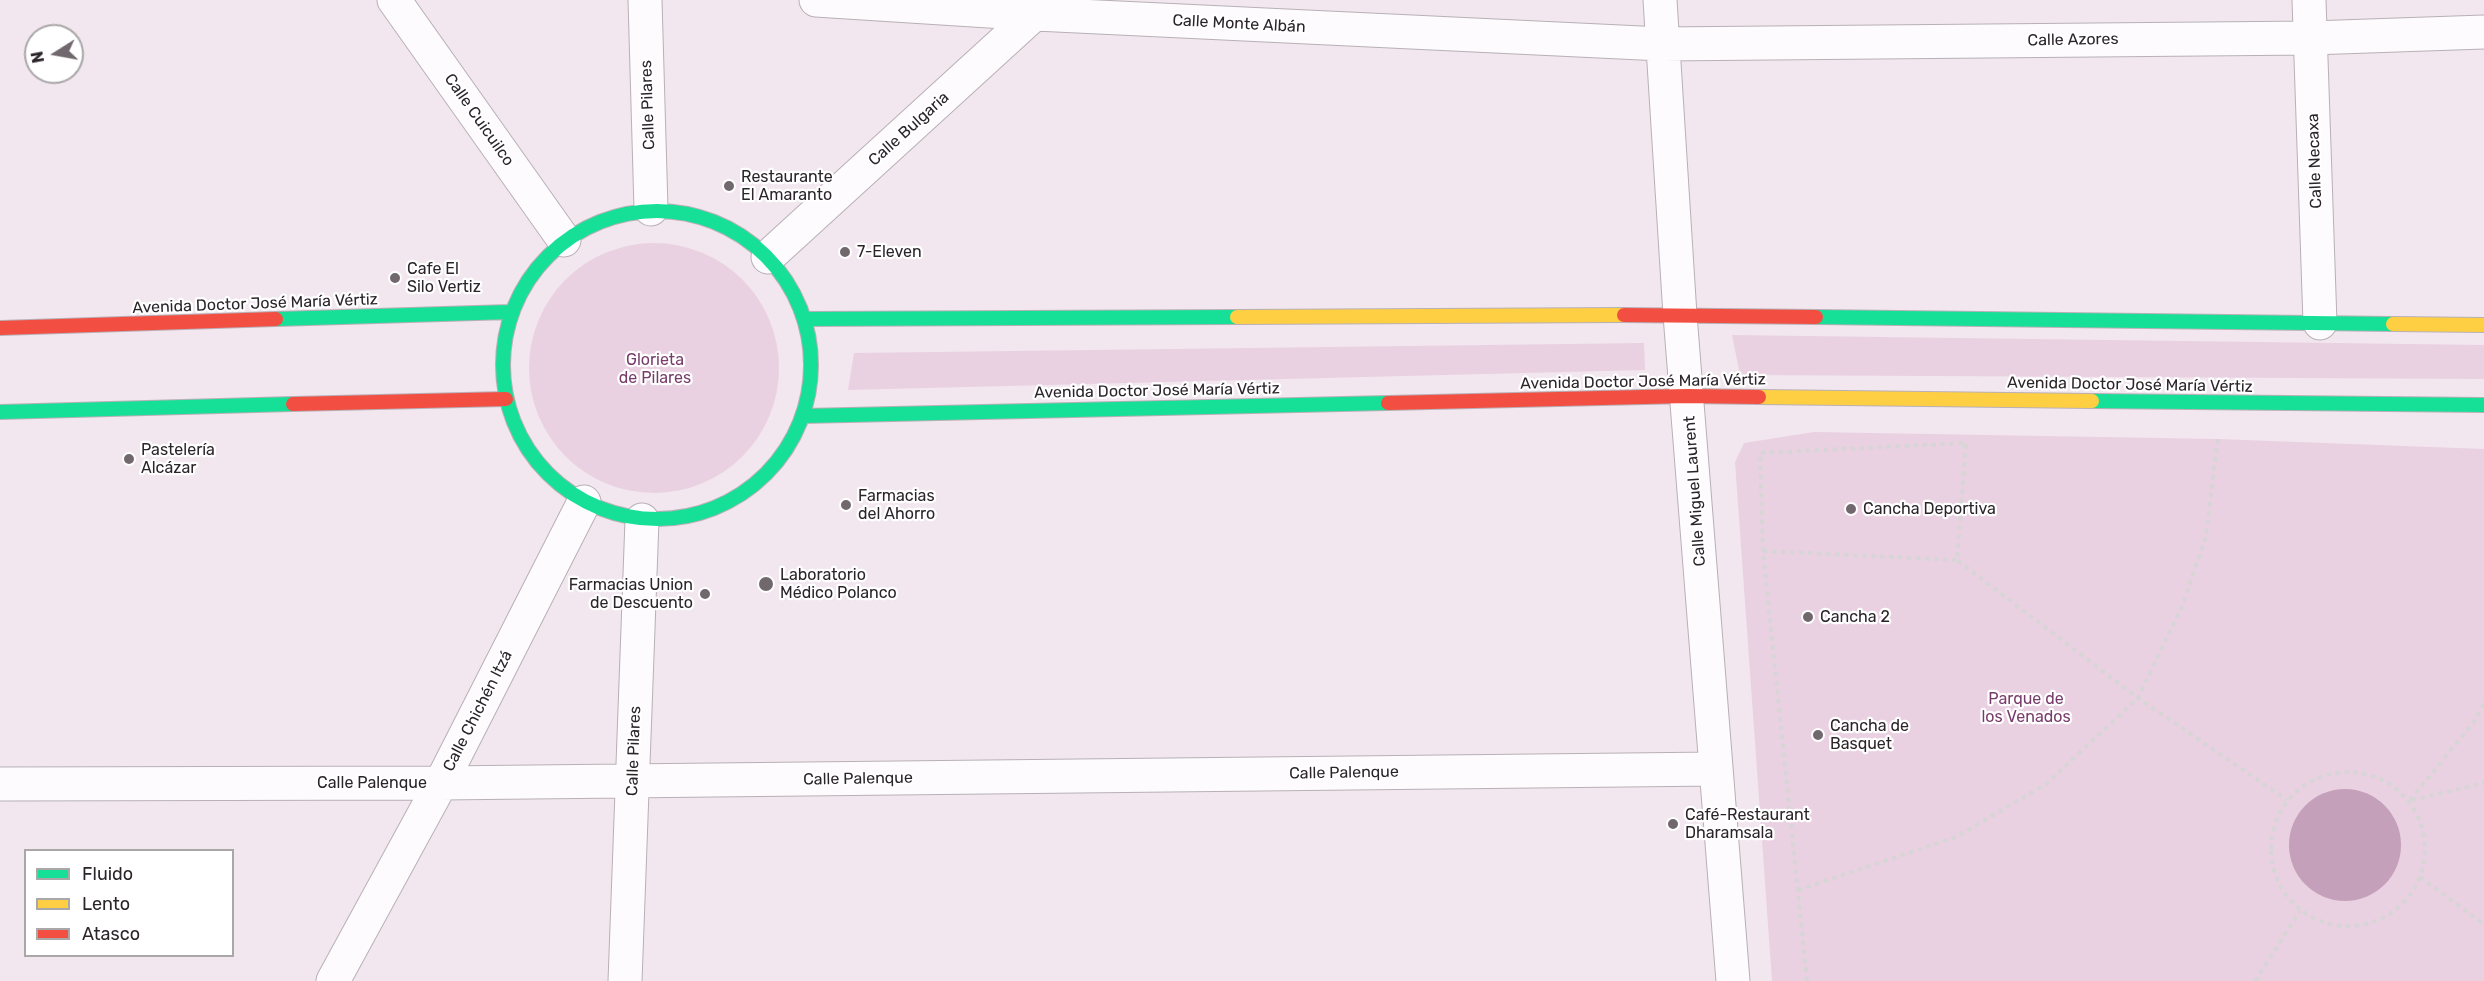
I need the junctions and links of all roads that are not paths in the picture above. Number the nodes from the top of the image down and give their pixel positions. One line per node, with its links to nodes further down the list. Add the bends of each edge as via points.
1 (394, 0): 11 (street, Calle Cuicuilco)
2 (645, 0): 10 (street, Calle Pilares)
3 (816, 0): 6 (street, Calle Monte Albán)
4 (1660, 0): 9 (street, Calle Miguel Laurent)
5 (2309, 0): 8 (street, Calle Necaxa)
6 (1043, 7): 9 (street, Calle Monte Albán); 12 (street, Calle Bulgaria)
7 (2484, 32): 8 (street, Calle Azores)
8 (2311, 38): 9 (street, Calle Azores); 16 (street, Calle Necaxa)
9 (1662, 44): 14 (street, Calle Miguel Laurent)
10 (651, 209): 11 (main road, via 605,218); 12 (main road, via 694,214 734,230)
11 (564, 240): 13 (main road, via 541,260)
12 (768, 257): 15 (main road, via 790,286)
13 (510, 312): 18 (main road, Avenida Doctor José María Vértiz); 20 (main road, via 502,370)
14 (1680, 315): 15 (main road); 16 (main road); 19 (street, Calle Miguel Laurent)
15 (804, 319): 23 (main road, via 811,384)
16 (2320, 323): 17 (main road)
17 (2484, 325)
18 (0, 328)
19 (1687, 396): 21 (main road, Avenida Doctor José María Vértiz); 23 (main road, Avenida Doctor José María Vértiz); 26 (street, Calle Miguel Laurent)
20 (506, 399): 22 (main road); 24 (main road, via 522,441 549,476)
21 (2484, 405)
22 (0, 412)
23 (803, 416): 25 (main road, via 785,452 757,483 723,506 684,518)
24 (584, 502): 25 (main road, via 612,514); 28 (street, Calle Chichén Itzá)
25 (642, 520): 27 (street, Calle Pilares)
26 (1716, 770): 27 (street, Calle Palenque); 32 (street, Calle Miguel Laurent)
27 (633, 781): 28 (street, Calle Palenque); 31 (street, Calle Pilares)
28 (441, 783): 29 (street, Calle Palenque); 30 (street, Calle Chichén Itzá)
29 (0, 784)
30 (333, 981)
31 (625, 981)
32 (1733, 981)

